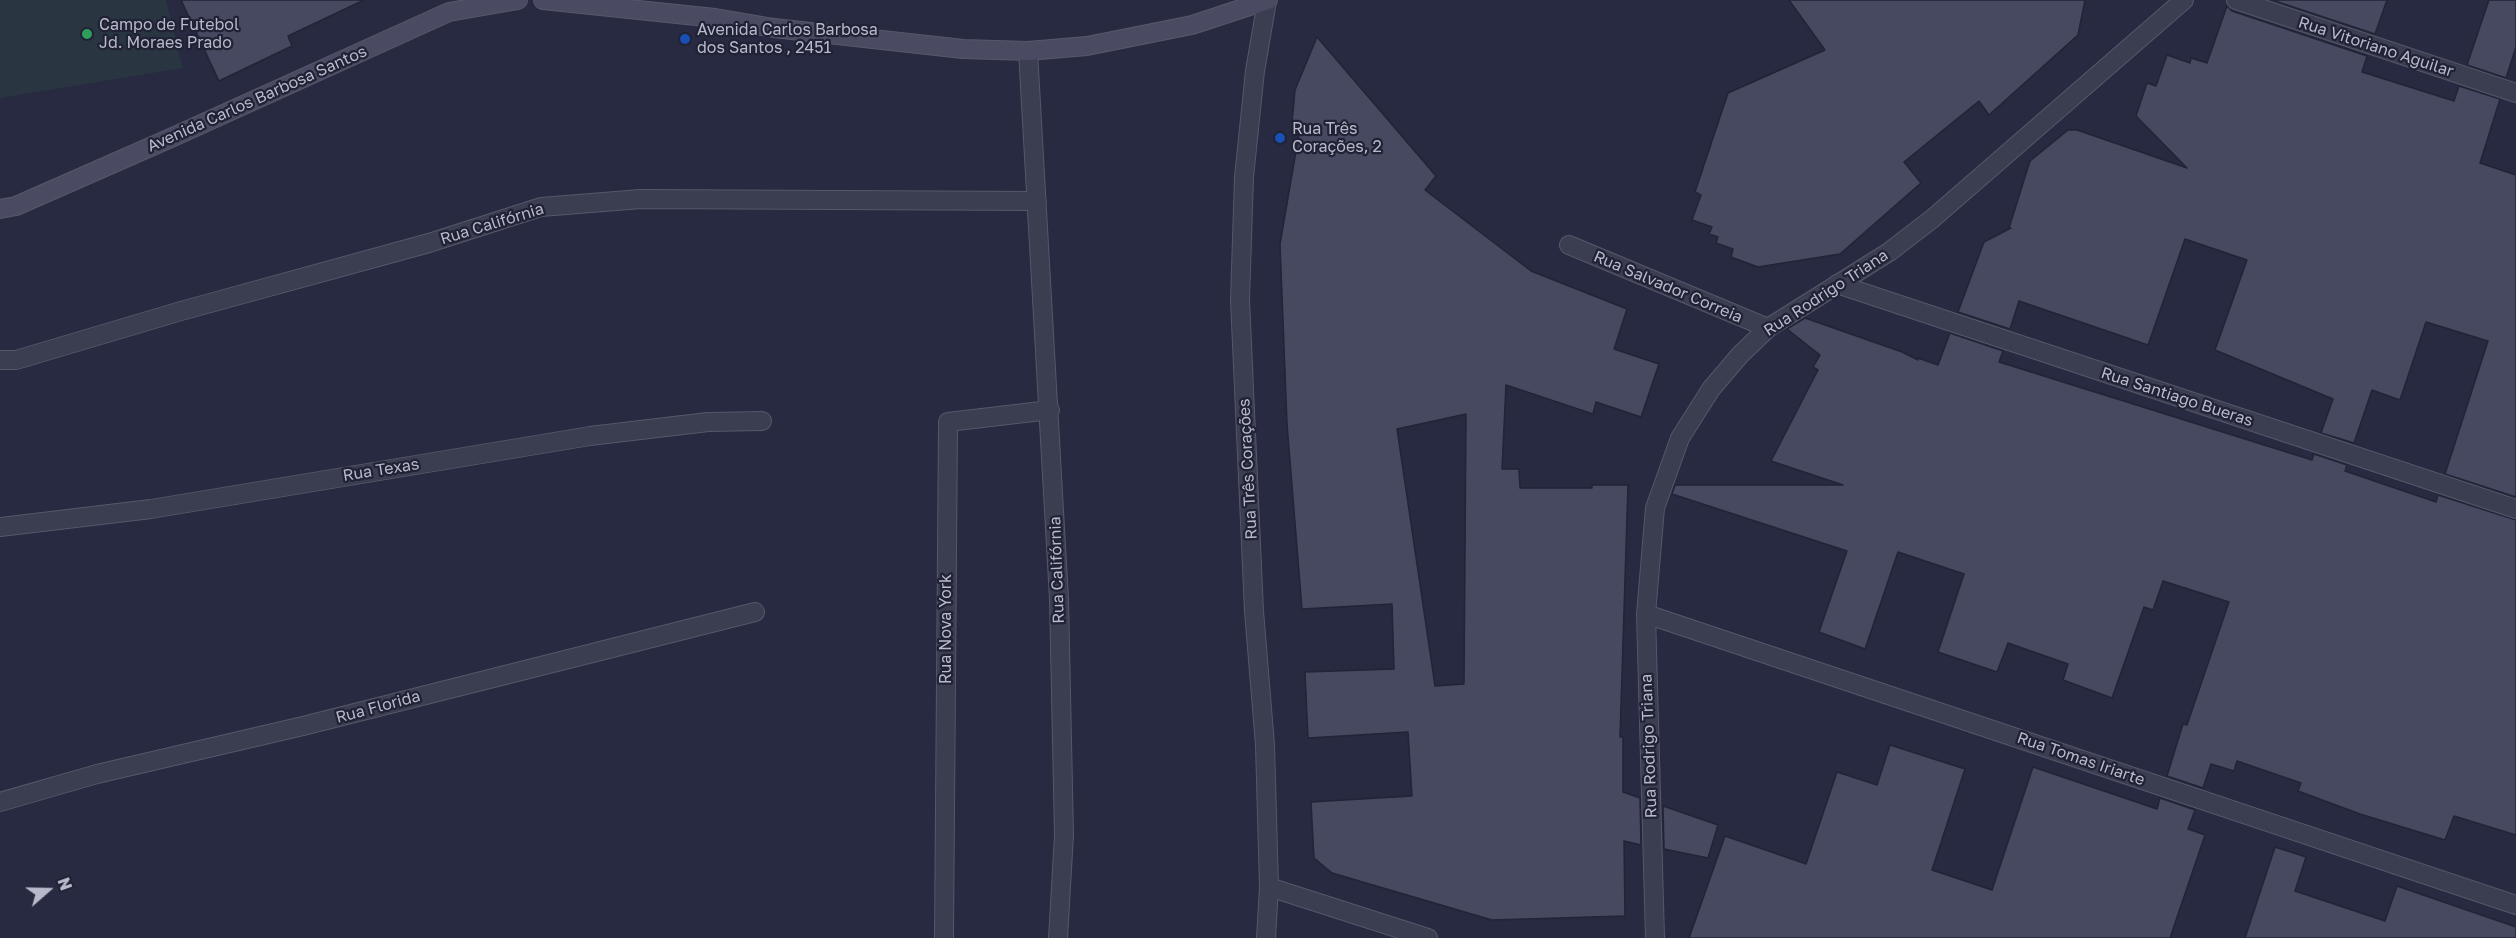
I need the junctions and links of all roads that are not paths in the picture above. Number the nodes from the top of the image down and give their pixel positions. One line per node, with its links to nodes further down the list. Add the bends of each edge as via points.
1 (518, 0): 6 (main road, Avenida Carlos Barbosa Santos)
2 (543, 0): 7 (main road, via 963,49)
3 (1267, 0): 7 (main road, via 1192,25 1087,46); 22 (street, Rua Três Corações, via 1244,177 1240,300 1254,611 1265,745)
4 (2184, 0): 12 (street, Rua Rodrigo Triana, via 1932,219)
5 (2236, 0): 8 (street, Rua Vitoriano Aguilar)
6 (445, 6): 10 (main road, Avenida Carlos Barbosa Santos, via 173,137 16,206)
7 (1028, 51): 9 (street, Rua Califórnia)
8 (2516, 93)
9 (1037, 201): 14 (street, Rua Califórnia, via 641,199 541,207 429,243 16,360); 15 (street, Rua Califórnia)
10 (0, 209)
11 (1569, 245): 13 (street, Rua Salvador Correia)
12 (1837, 284): 13 (street, Rua Rodrigo Triana); 17 (street, Rua Santiago Bueras)
13 (1768, 328): 20 (street, Rua Rodrigo Triana, via 1711,389 1680,438 1654,508)
14 (0, 360)
15 (1050, 410): 24 (street, Rua Nova York, via 948,422); 25 (street, Rua Califórnia, via 1064,835)
16 (762, 421): 18 (street, Rua Texas, via 708,422 590,435 152,509)
17 (2516, 509)
18 (0, 527)
19 (755, 612): 21 (street, Rua Florida, via 97,774)
20 (1646, 614): 23 (street, Rua Tomas Iriarte); 28 (street, Rua Rodrigo Triana)
21 (0, 802)
22 (1269, 887): 26 (street, Rua Três Corações); 27 (street)
23 (2516, 905)
24 (944, 938)
25 (1058, 938)
26 (1266, 938)
27 (1428, 938)
28 (1655, 938)

